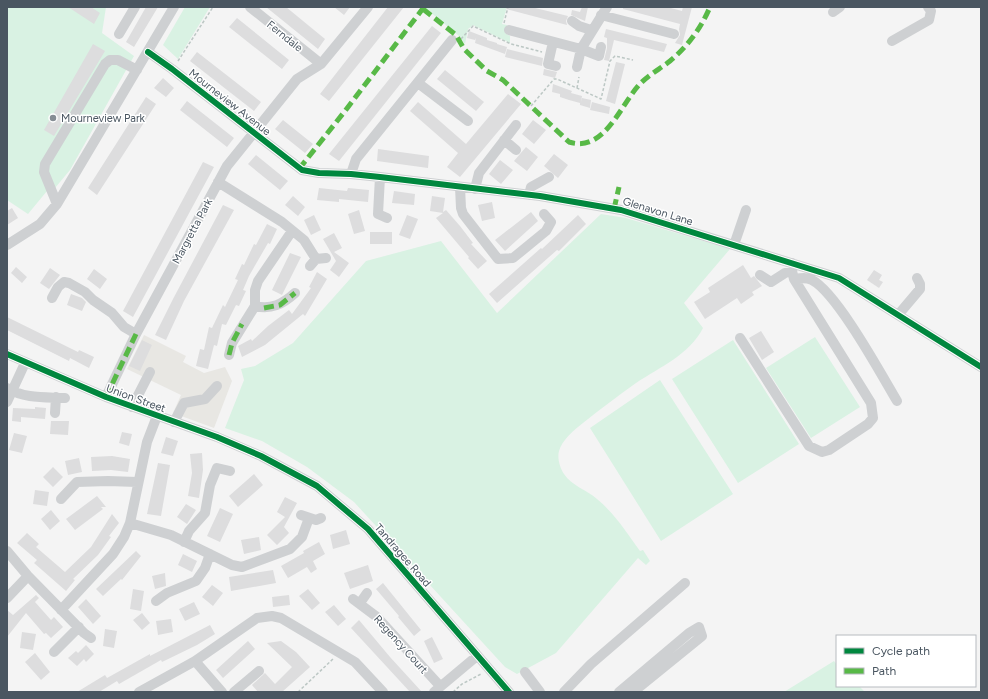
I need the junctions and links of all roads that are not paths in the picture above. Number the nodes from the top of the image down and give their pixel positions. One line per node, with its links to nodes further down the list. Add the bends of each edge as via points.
1 (135, 7): 10 (street)
2 (174, 7): 17 (street)
3 (250, 7): 18 (street, Ferndale)
4 (368, 7): 18 (street, Margretta Park)
5 (928, 7): 13 (street, via 931,12 929,20)
6 (604, 11): 9 (street); 11 (street)
7 (572, 21): 9 (street)
8 (510, 30): 14 (street)
9 (591, 30): 16 (street)
10 (119, 34)
11 (674, 34)
12 (455, 40): 22 (street)
13 (892, 41)
14 (554, 42): 16 (street); 19 (street, via 548,64)
15 (601, 47): 16 (street, via 599,56)
16 (581, 48): 20 (street)
17 (148, 52): 21 (street); 25 (street, Mourneview Avenue)
18 (321, 64): 25 (street, Margretta Park, via 297,79)
19 (556, 66)
20 (577, 67)
21 (137, 70): 36 (street); 36 (street, via 118,60 110,60 105,64 45,164 44,172)
22 (418, 83): 23 (street); 29 (street, via 356,159)
23 (468, 121)
24 (516, 125): 26 (street)
25 (253, 132): 28 (street, Mourneview Avenue); 32 (street, Margretta Park)
26 (504, 140): 27 (street); 34 (street, via 479,173)
27 (516, 150)
28 (299, 169): 29 (street, Glenavon Lane, via 319,174)
29 (351, 174): 30 (street, Glenavon Lane)
30 (380, 177): 33 (street, Glenavon Lane); 39 (street, via 378,214)
31 (549, 177): 35 (street, via 531,187)
32 (218, 182): 40 (street); 51 (street, Margretta Park)
33 (460, 187): 34 (street, Glenavon Lane); 38 (street, via 463,214 498,259 513,258 546,231 551,222)
34 (475, 189): 35 (street, Glenavon Lane)
35 (529, 195): 42 (street, Glenavon Lane, via 621,210)
36 (57, 204): 41 (street, via 40,224)
37 (746, 210): 42 (street)
38 (544, 214)
39 (388, 218)
40 (292, 231): 43 (street, via 304,240); 49 (street, via 258,281)
41 (7, 245)
42 (734, 245): 44 (street, Glenavon Lane)
43 (318, 261)
44 (793, 271): 45 (street, via 771,282); 50 (street, Glenavon Lane, via 839,278); 52 (street, via 871,403 873,418 829,450 822,452 809,446); 61 (street, via 810,279 829,294 871,356)
45 (760, 275)
46 (917, 278): 50 (street, via 920,290)
47 (295, 293): 49 (street, via 280,304 264,308)
48 (52, 298): 51 (street, via 58,287 64,282 69,283 85,292 112,313 124,327)
49 (255, 306): 54 (street, via 232,343)
50 (898, 315): 56 (street, Glenavon Lane)
51 (136, 334): 60 (street, Margretta Park)
52 (740, 338)
53 (7, 354): 55 (street, Union Street)
54 (229, 355)
55 (26, 363): 59 (street); 60 (street, Union Street)
56 (981, 367)
57 (150, 372): 63 (street)
58 (217, 386): 66 (street, via 205,399 184,403)
59 (10, 390): 62 (street); 64 (street, via 31,397 60,398)
60 (106, 397): 63 (street, Union Street)
61 (897, 401)
62 (7, 402)
63 (132, 407): 65 (street, Union Street)
64 (55, 413)
65 (157, 416): 66 (street, Union Street); 69 (street, via 147,442)
66 (174, 422): 67 (street, Union Street)
67 (261, 456): 85 (street, Tandragee Road, via 317,486 368,529)
68 (230, 471): 73 (street, via 217,468 210,485 205,513 189,531)
69 (137, 482): 70 (street, via 77,482); 72 (street)
70 (61, 499)
71 (321, 518): 75 (street, via 316,520 305,517 302,537 290,549 242,567)
72 (130, 523): 73 (street, via 140,524); 81 (street, via 113,554)
73 (184, 542): 75 (street)
74 (7, 551): 76 (street)
75 (210, 554): 80 (street, via 205,568 196,581)
76 (28, 576): 79 (street); 81 (street)
77 (685, 584): 96 (street, via 592,664)
78 (367, 593): 89 (street, Regency Court, via 356,601 377,617)
79 (7, 598)
80 (156, 600)
81 (62, 610): 82 (street)
82 (79, 627): 83 (street); 84 (street)
83 (92, 638)
84 (54, 652)
85 (477, 656): 89 (street); 94 (street, Tandragee Road)
86 (194, 661): 90 (street); 91 (street); 93 (street, via 257,618 272,616 281,618 355,662)
87 (259, 671): 92 (street)
88 (525, 672): 95 (street)
89 (437, 689)
90 (139, 692)
91 (222, 692)
92 (234, 692)
93 (383, 692)
94 (509, 692)
95 (540, 692)
96 (564, 692)
97 (619, 692): 98 (street, via 699,627 702,636)
98 (633, 692)

